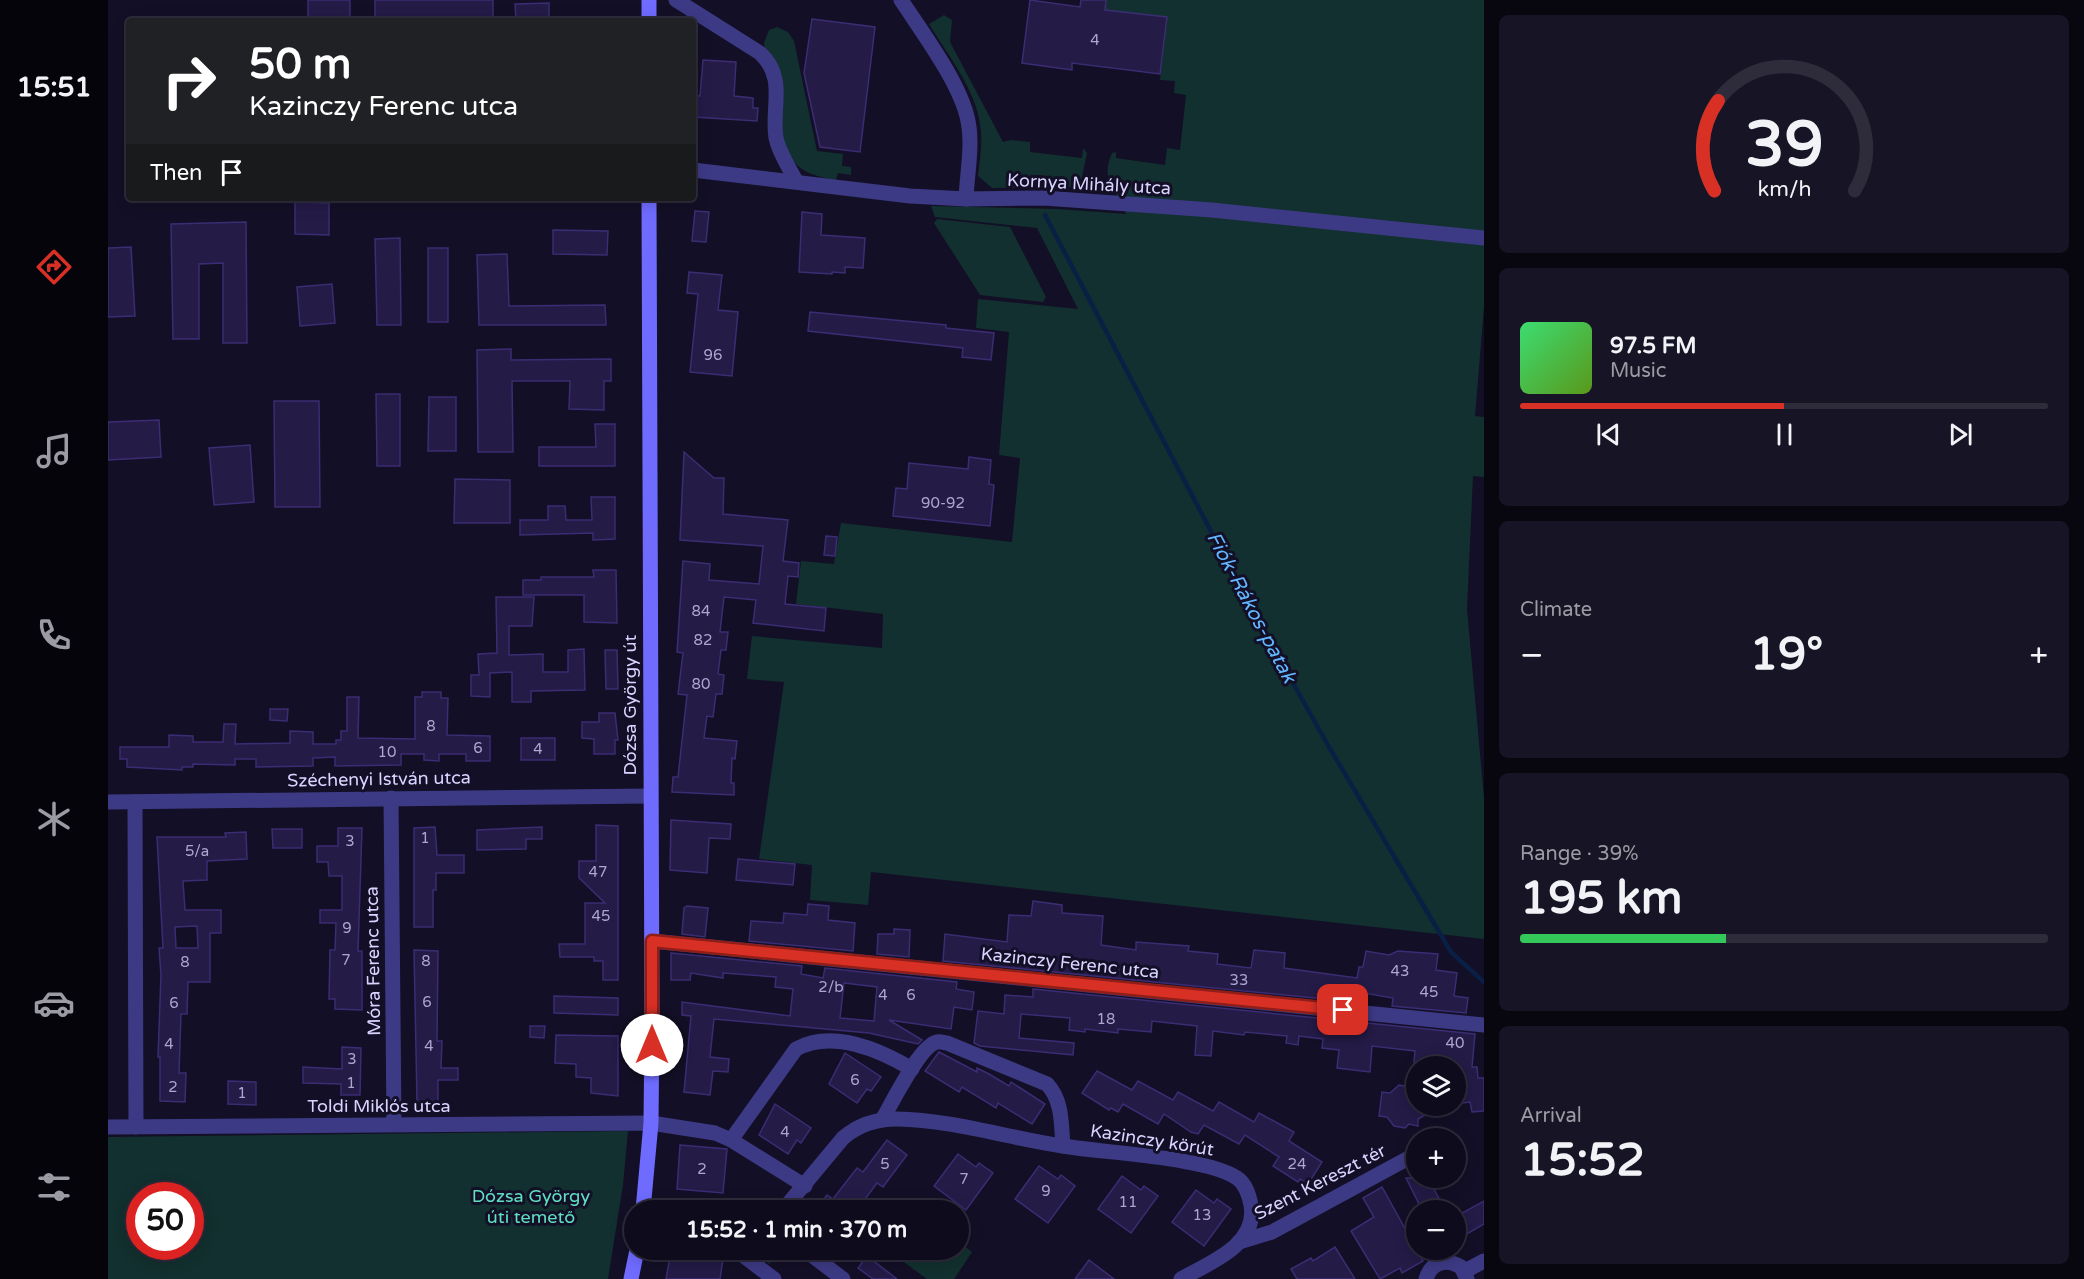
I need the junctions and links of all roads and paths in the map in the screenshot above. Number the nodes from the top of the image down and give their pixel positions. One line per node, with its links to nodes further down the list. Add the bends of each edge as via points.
1 (650, 0): 4 (main road)
2 (676, 0): 6 (street, via 771,64 777,81 776,139)
3 (900, 0): 7 (street, via 965,108 970,131)
4 (650, 18)
5 (696, 170): 6 (street, Kornya Mihály utca)
6 (796, 181): 7 (street, Kornya Mihály utca)
7 (966, 199): 9 (street, Kornya Mihály utca, via 1044,198 1212,210)
8 (649, 201): 10 (main road, Dózsa György út)
9 (1484, 238)
10 (650, 796): 11 (street, Széchenyi István utca); 14 (main road, Dózsa György út)
11 (391, 798): 13 (street, Széchenyi István utca); 19 (street, Móra Ferenc utca)
12 (108, 802): 13 (street, Széchenyi István utca)
13 (135, 802): 21 (street)
14 (652, 941): 15 (street, Kazinczy Ferenc utca); 18 (main road, Dózsa György út)
15 (1484, 1025)
16 (912, 1069): 17 (street, Kazinczy körút); 22 (street, via 874,1050 836,1042 807,1043 796,1049); 23 (street, Kazinczy körút, via 930,1045 947,1043 1047,1084 1055,1093 1060,1110)
17 (882, 1120): 23 (street, Kazinczy körút, via 949,1125); 25 (street, Kazinczy körút, via 849,1132)
18 (651, 1123): 19 (street, Toldi Miklós utca); 22 (street, via 715,1133); 26 (main road, Dózsa György út)
19 (394, 1124): 21 (street, Toldi Miklós utca)
20 (108, 1127): 21 (street, Toldi Miklós utca)
21 (136, 1128)
22 (731, 1140): 25 (street)
23 (1063, 1146): 28 (street, Kazinczy körút, via 1202,1165 1227,1173 1245,1187 1252,1209)
24 (1406, 1159): 28 (street, Szent Kereszt tér, via 1272,1232)
25 (805, 1186): 27 (street, Kazinczy körút)
26 (644, 1200)
27 (792, 1200)
28 (1239, 1242): 37 (street)
29 (635, 1260): 34 (main road)
30 (749, 1260): 35 (street)
31 (818, 1260): 36 (street)
32 (1484, 1261): 33 (street)
33 (1466, 1275): 38 (street, via 1455,1264 1444,1262 1434,1266)
34 (631, 1279)
35 (774, 1279)
36 (843, 1279)
37 (1181, 1279)
38 (1426, 1279)

